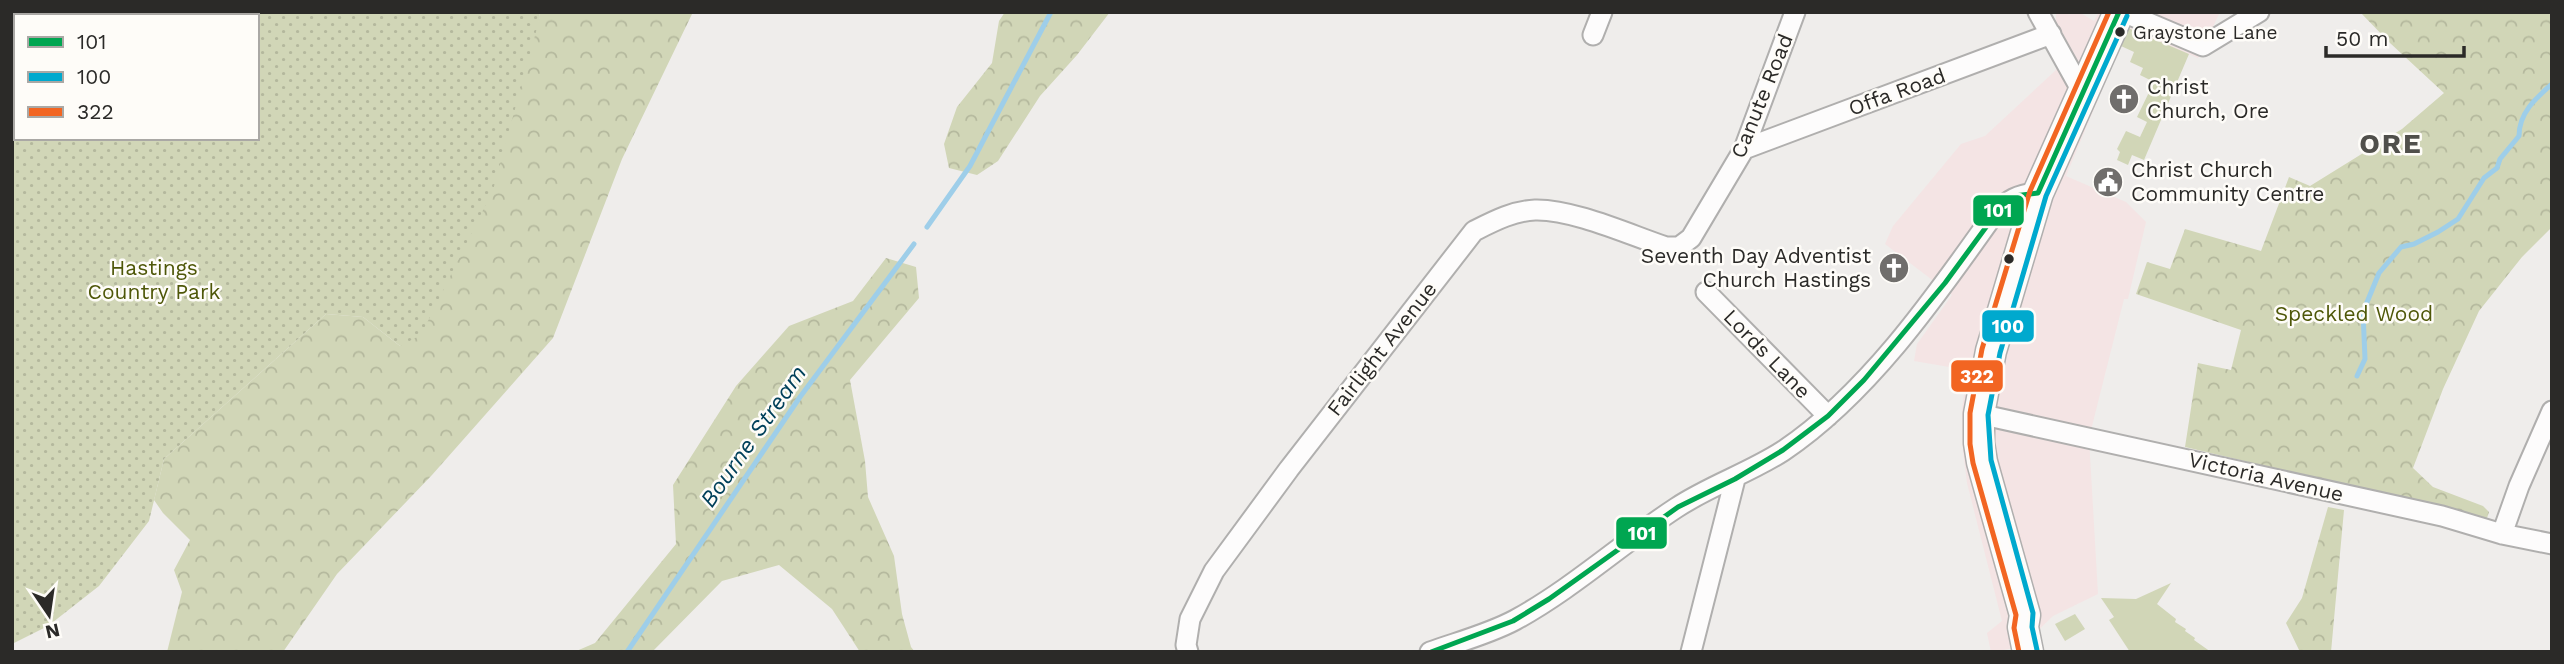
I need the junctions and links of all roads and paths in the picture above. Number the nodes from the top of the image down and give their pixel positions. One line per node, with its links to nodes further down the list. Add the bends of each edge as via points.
1 (1602, 12): 7 (street)
2 (1795, 12): 9 (street, Canute Road)
3 (2038, 12): 6 (street)
4 (2121, 12): 5 (street, via 2203,46); 8 (highway)
5 (2259, 12)
6 (2051, 34): 8 (street); 9 (street, Offa Road)
7 (1592, 35)
8 (2084, 95): 10 (highway)
9 (1744, 149): 11 (street, Canute Road, via 1691,238)
10 (2038, 193): 14 (highway, via 1991,351); 15 (street, via 2014,196 1994,214 1945,283)
11 (1679, 247): 20 (street, Fairlight Avenue, via 1536,210 1504,216 1474,232 1214,570 1190,619)
12 (1706, 292): 15 (street, Lords Lane)
13 (2552, 411): 17 (street)
14 (1979, 414): 17 (street, Victoria Avenue, via 2442,516); 19 (highway, via 1982,462)
15 (1828, 416): 16 (street)
16 (1735, 479): 21 (street, via 1678,507 1513,621); 22 (street)
17 (2502, 534): 18 (street, Victoria Avenue)
18 (2552, 544)
19 (2037, 641)
20 (1188, 652)
21 (1430, 652)
22 (1691, 652)

